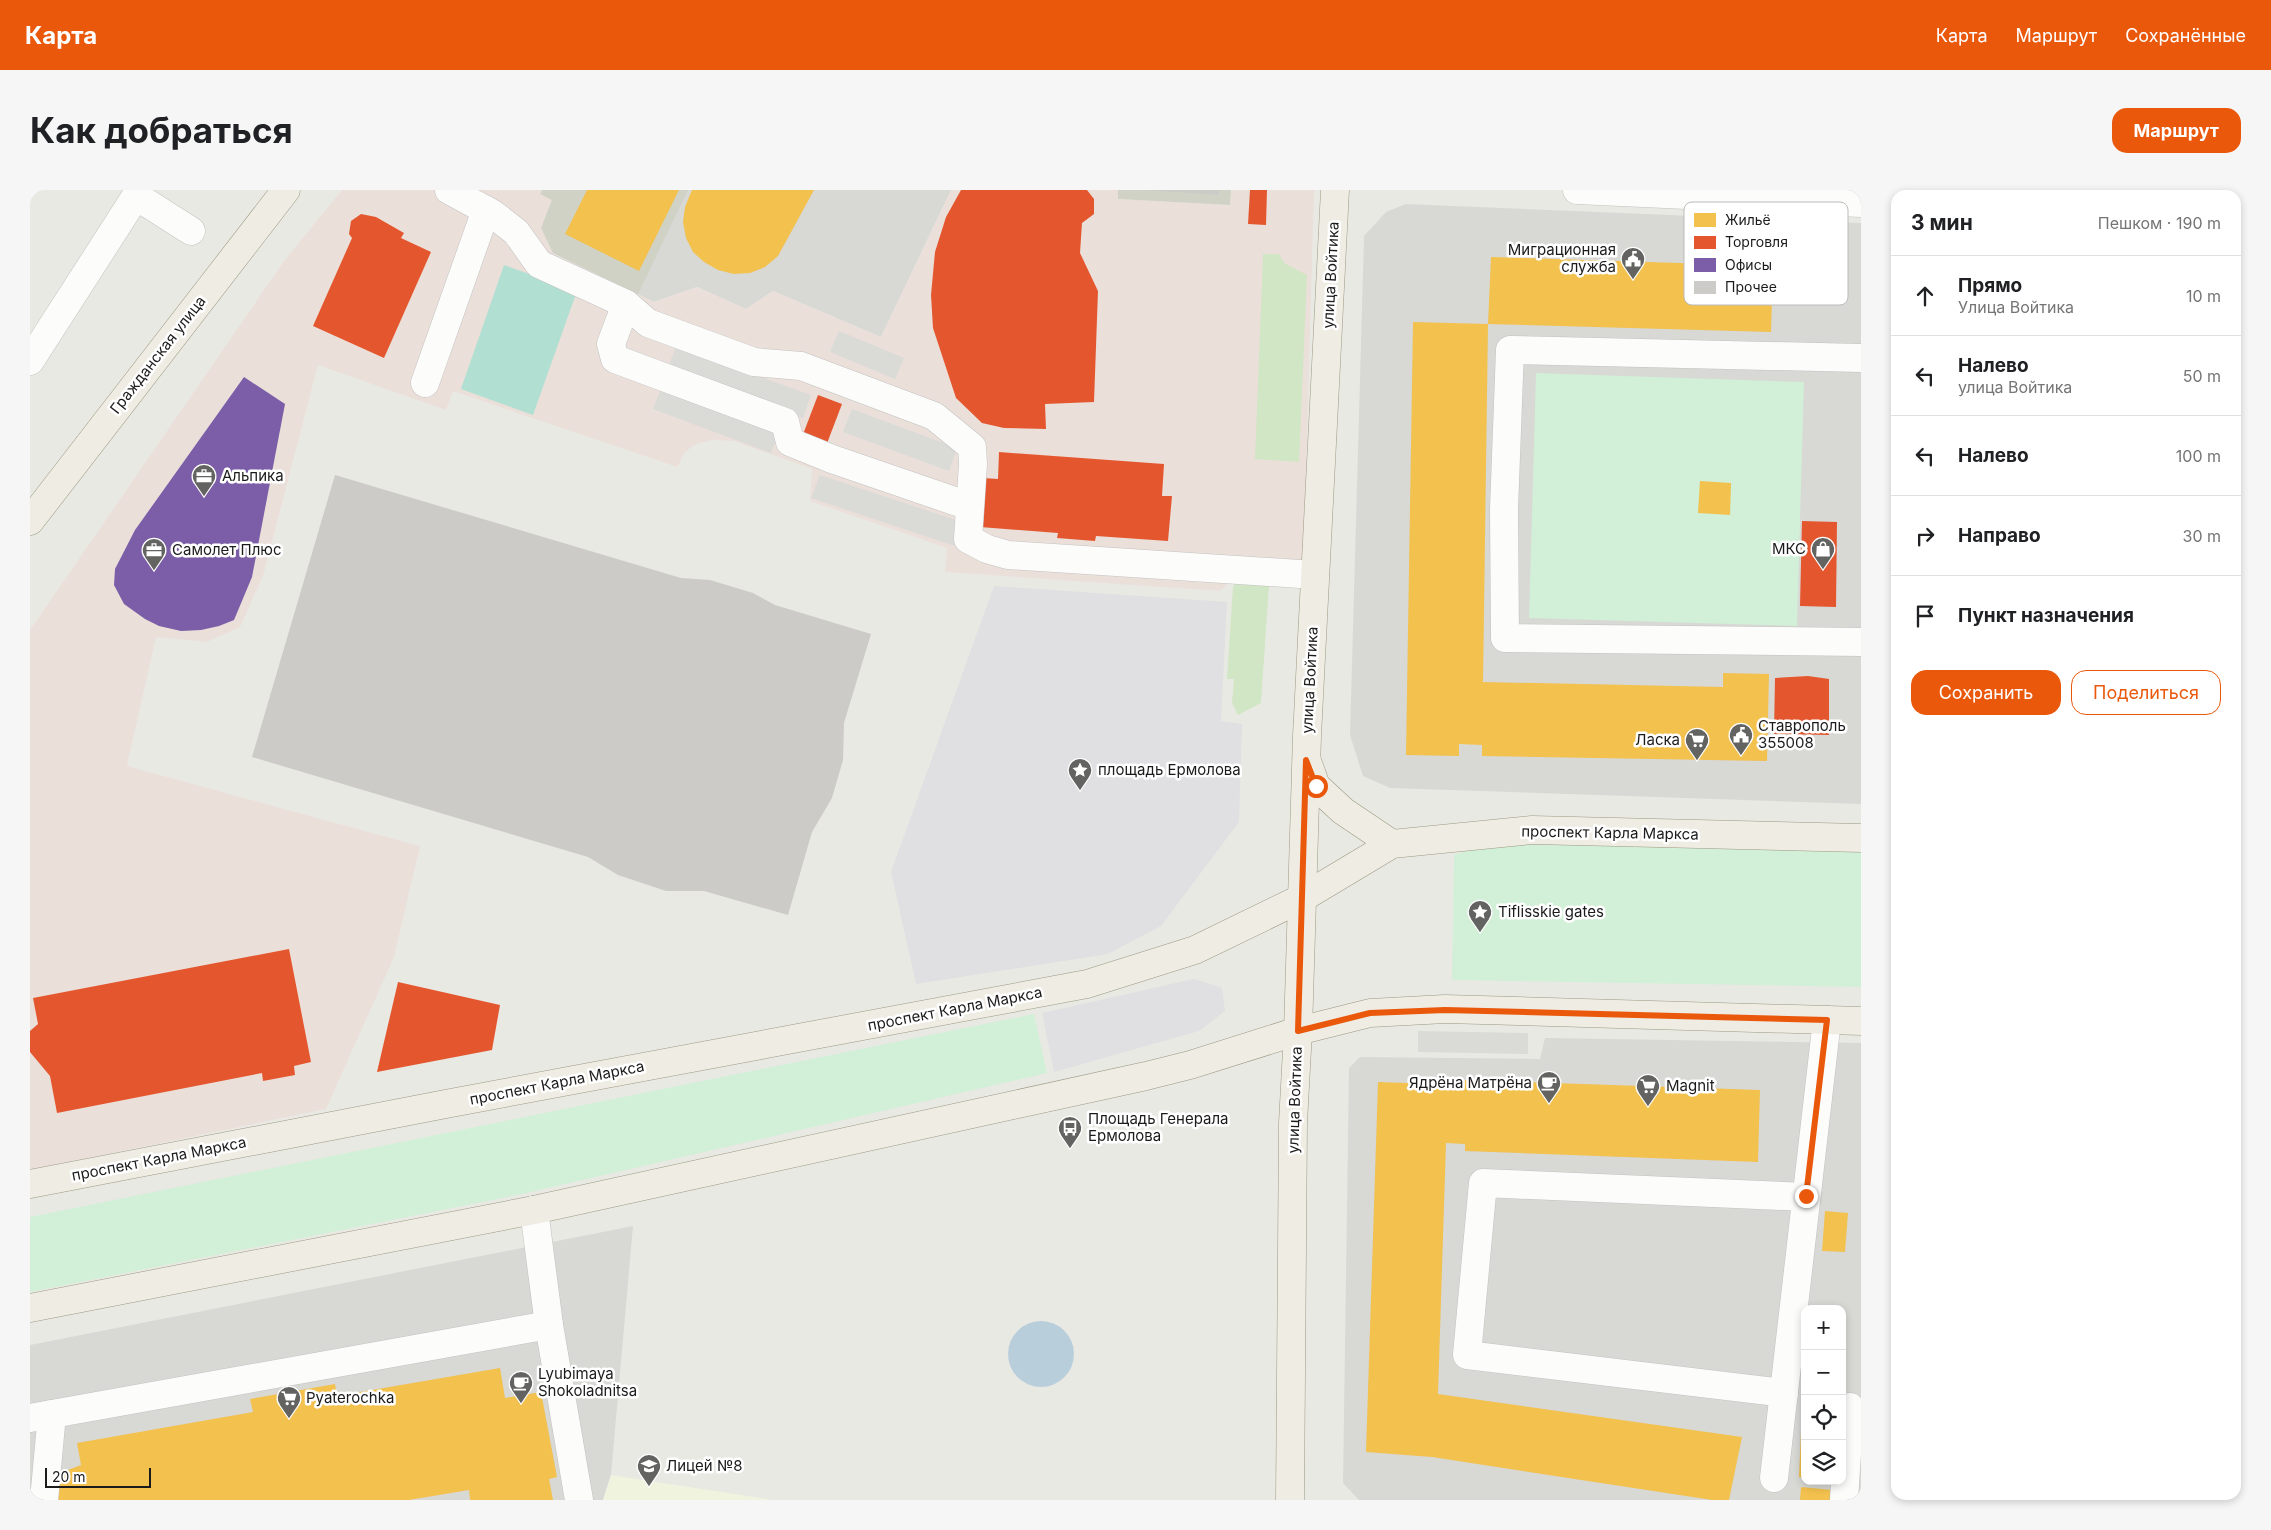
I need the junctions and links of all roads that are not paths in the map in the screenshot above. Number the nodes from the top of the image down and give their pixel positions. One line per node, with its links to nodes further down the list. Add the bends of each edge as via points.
1 (286, 190): 16 (main road, Гражданская улица)
2 (449, 190): 9 (street)
3 (1335, 190): 17 (main road, улица Войтика)
4 (1577, 190): 6 (street)
5 (135, 192): 10 (street); 13 (street)
6 (1839, 202)
7 (1848, 202): 8 (street)
8 (1861, 203)
9 (486, 210): 11 (street, via 516,232 539,264); 14 (street)
10 (191, 230)
11 (626, 304): 15 (street, via 648,323 754,362 801,366 934,416 972,447); 15 (street, via 611,344 615,359 785,422 790,442)
12 (1861, 358): 18 (street, via 1510,350 1504,509 1505,638)
13 (30, 361)
14 (425, 383)
15 (969, 506): 17 (street, via 968,539 986,549 1008,555)
16 (30, 521)
17 (1315, 575): 19 (main road, улица Войтика)
18 (1861, 642)
19 (1306, 760): 21 (main road, via 1316,786 1343,811); 22 (main road, улица Войтика)
20 (1861, 838): 21 (main road, проспект Карла Маркса, via 1532,830)
21 (1392, 844): 22 (main road, проспект Карла Маркса)
22 (1302, 898): 25 (main road, улица Войтика); 26 (main road, проспект Карла Маркса, via 1195,950 1087,984)
23 (1827, 1020): 24 (main road); 25 (main road, via 1445,1010 1370,1013); 27 (street)
24 (1861, 1021)
25 (1298, 1031): 28 (main road, via 1146,1076); 37 (main road, улица Войтика, via 1293,1123)
26 (30, 1184)
27 (1806, 1196): 31 (street); 31 (street, via 1483,1183 1467,1355)
28 (534, 1210): 29 (main road); 30 (street)
29 (30, 1308)
30 (549, 1325): 33 (street); 36 (street)
31 (1784, 1393): 34 (street)
32 (1850, 1407): 38 (street)
33 (41, 1416): 35 (street)
34 (1774, 1478)
35 (44, 1500)
36 (579, 1500)
37 (1290, 1500)
38 (1844, 1500)

